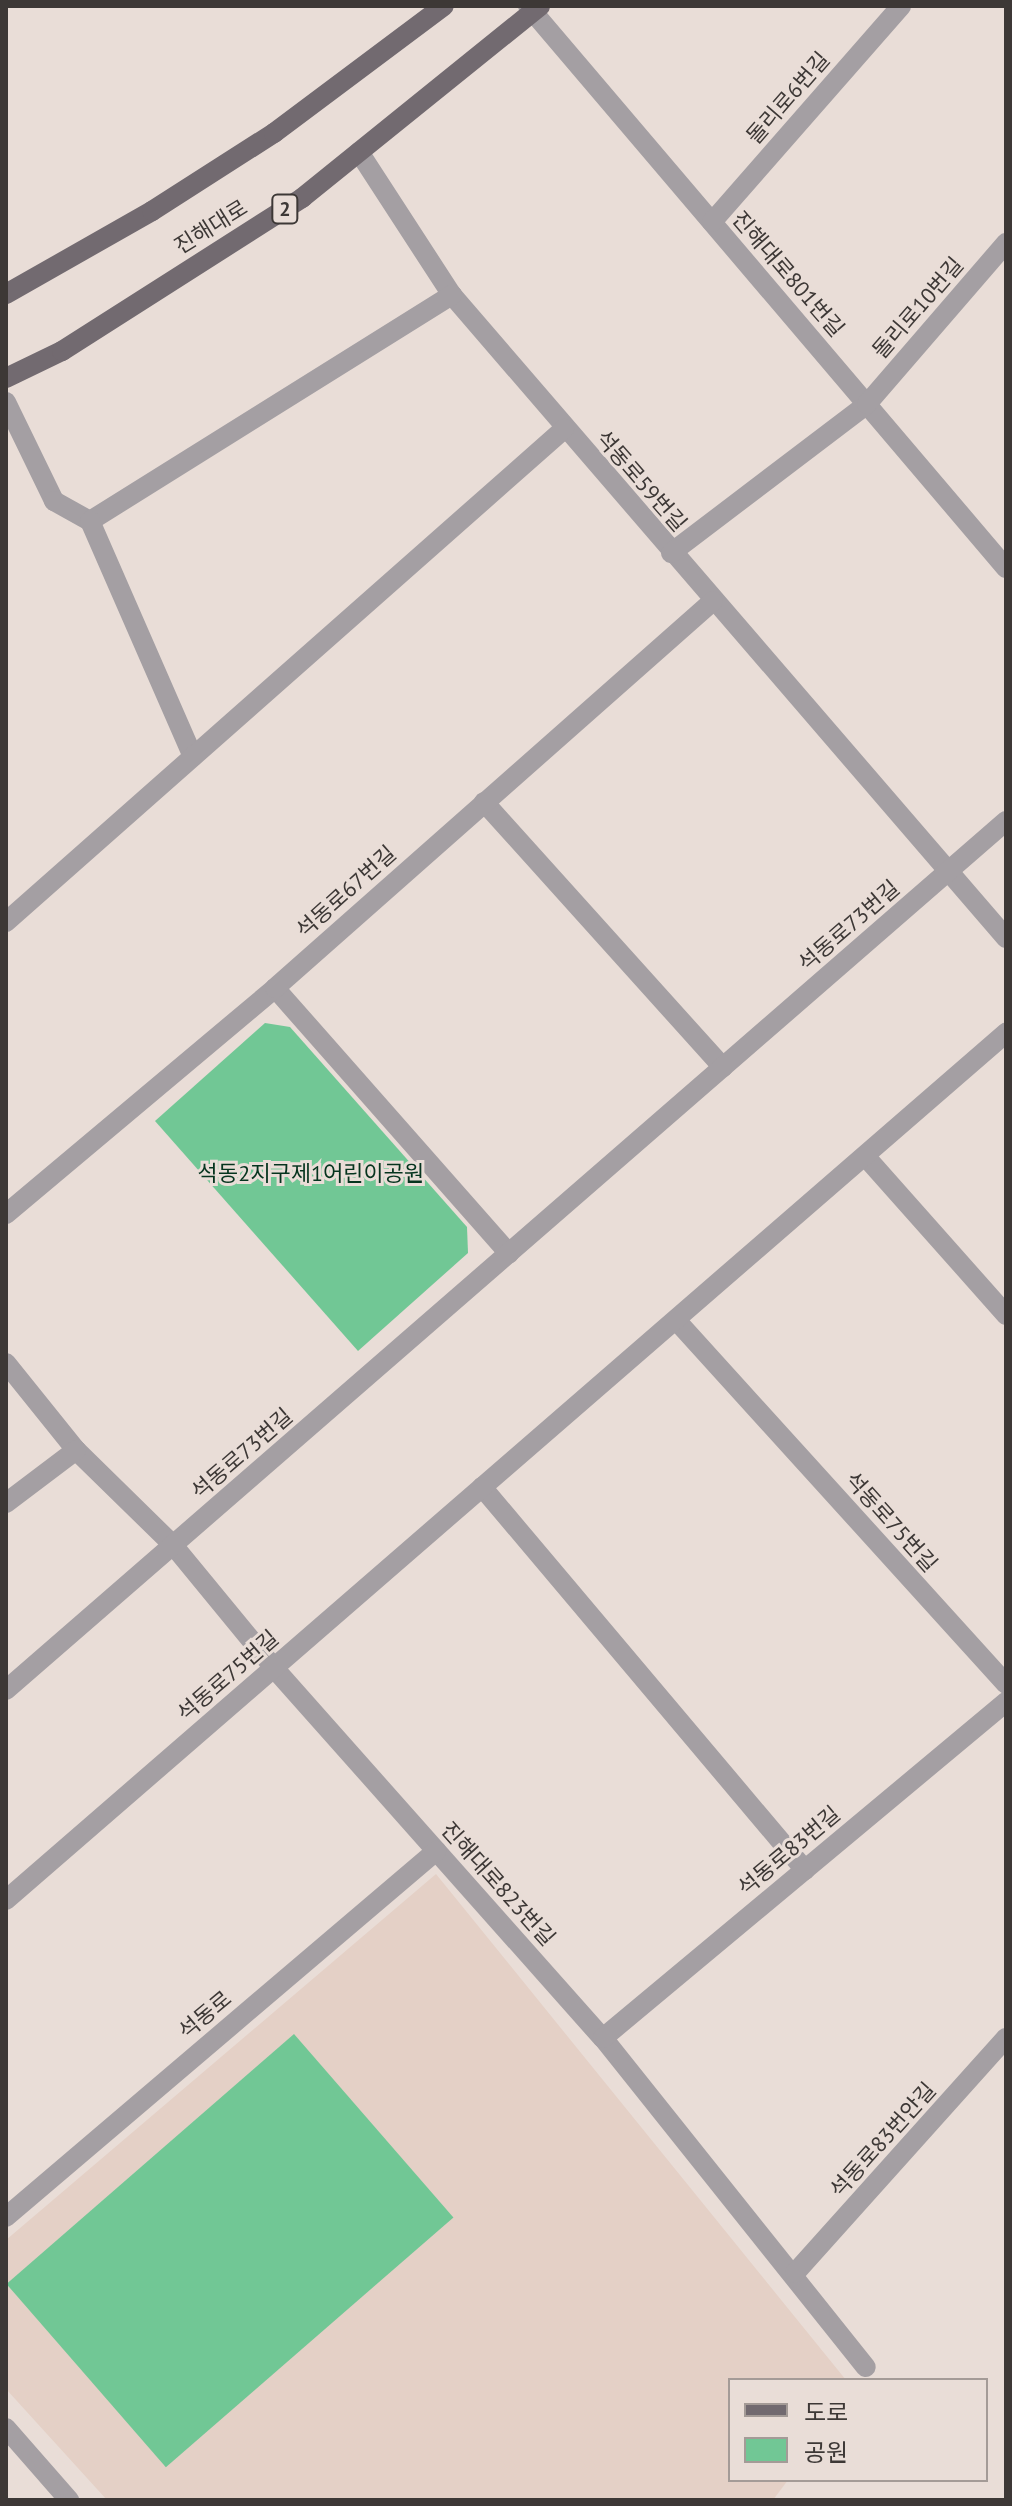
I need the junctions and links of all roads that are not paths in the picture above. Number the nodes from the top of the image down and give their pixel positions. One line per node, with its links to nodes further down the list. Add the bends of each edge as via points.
1 (444, 6): 7 (main road, 진해대로, via 274,133 152,211)
2 (901, 6): 5 (street, 돌리로6번길)
3 (533, 8): 4 (main road, 진해대로 / 2); 5 (street, 진해대로801번길)
4 (359, 152): 8 (street); 9 (main road, 진해대로 / 2, via 302,198 62,351)
5 (712, 222): 11 (street, 진해대로801번길)
6 (1006, 243): 11 (street, 돌리로10번길)
7 (6, 294)
8 (452, 295): 12 (street); 13 (street)
9 (6, 378)
10 (6, 402): 13 (street, via 54,501)
11 (867, 404): 14 (street, 돌리로10번길); 15 (street, 진해대로801번길)
12 (564, 429): 14 (street, 석동로59번길); 17 (street, 석동로59번길)
13 (90, 521): 17 (street)
14 (671, 553): 16 (street, 석동로59번길)
15 (1006, 568)
16 (713, 601): 18 (street, 석동로67번길); 20 (street, 석동로59번길)
17 (193, 757): 21 (street, 석동로59번길)
18 (484, 802): 23 (street, 석동로67번길); 25 (street)
19 (1006, 821): 20 (street, 석동로73번길)
20 (948, 871): 22 (street, 석동로59번길); 25 (street, 석동로73번길)
21 (6, 922)
22 (1006, 938)
23 (275, 988): 27 (street, 석동로67번길); 28 (street)
24 (1006, 1033): 26 (street, 석동로75번길)
25 (723, 1067): 28 (street, 석동로73번길)
26 (865, 1156): 29 (street); 30 (street, 석동로75번길)
27 (6, 1214)
28 (509, 1253): 35 (street, 석동로73번길)
29 (1006, 1315)
30 (676, 1320): 33 (street, 석동로75번길); 37 (street, 석동로75번길)
31 (6, 1363): 32 (street, 진해대로823번길)
32 (76, 1450): 34 (street); 35 (street, 진해대로823번길)
33 (482, 1487): 36 (street, 석동로75번길); 41 (street)
34 (6, 1503)
35 (173, 1545): 36 (street, 진해대로823번길); 38 (street, 석동로73번길)
36 (274, 1668): 40 (street, 진해대로823번길); 42 (street, 석동로75번길)
37 (1006, 1684)
38 (6, 1690)
39 (1006, 1702): 41 (street, 석동로83번길)
40 (436, 1851): 43 (street, 진해대로823번길); 45 (street, 석동로)
41 (805, 1870): 43 (street, 석동로83번길)
42 (6, 1900)
43 (603, 2038): 46 (street, 진해대로823번길)
44 (1006, 2038): 46 (street, 석동로83번안길)
45 (6, 2217)
46 (795, 2273): 47 (street, 진해대로823번길)
47 (866, 2367)
48 (6, 2428): 49 (street)
49 (69, 2500)

